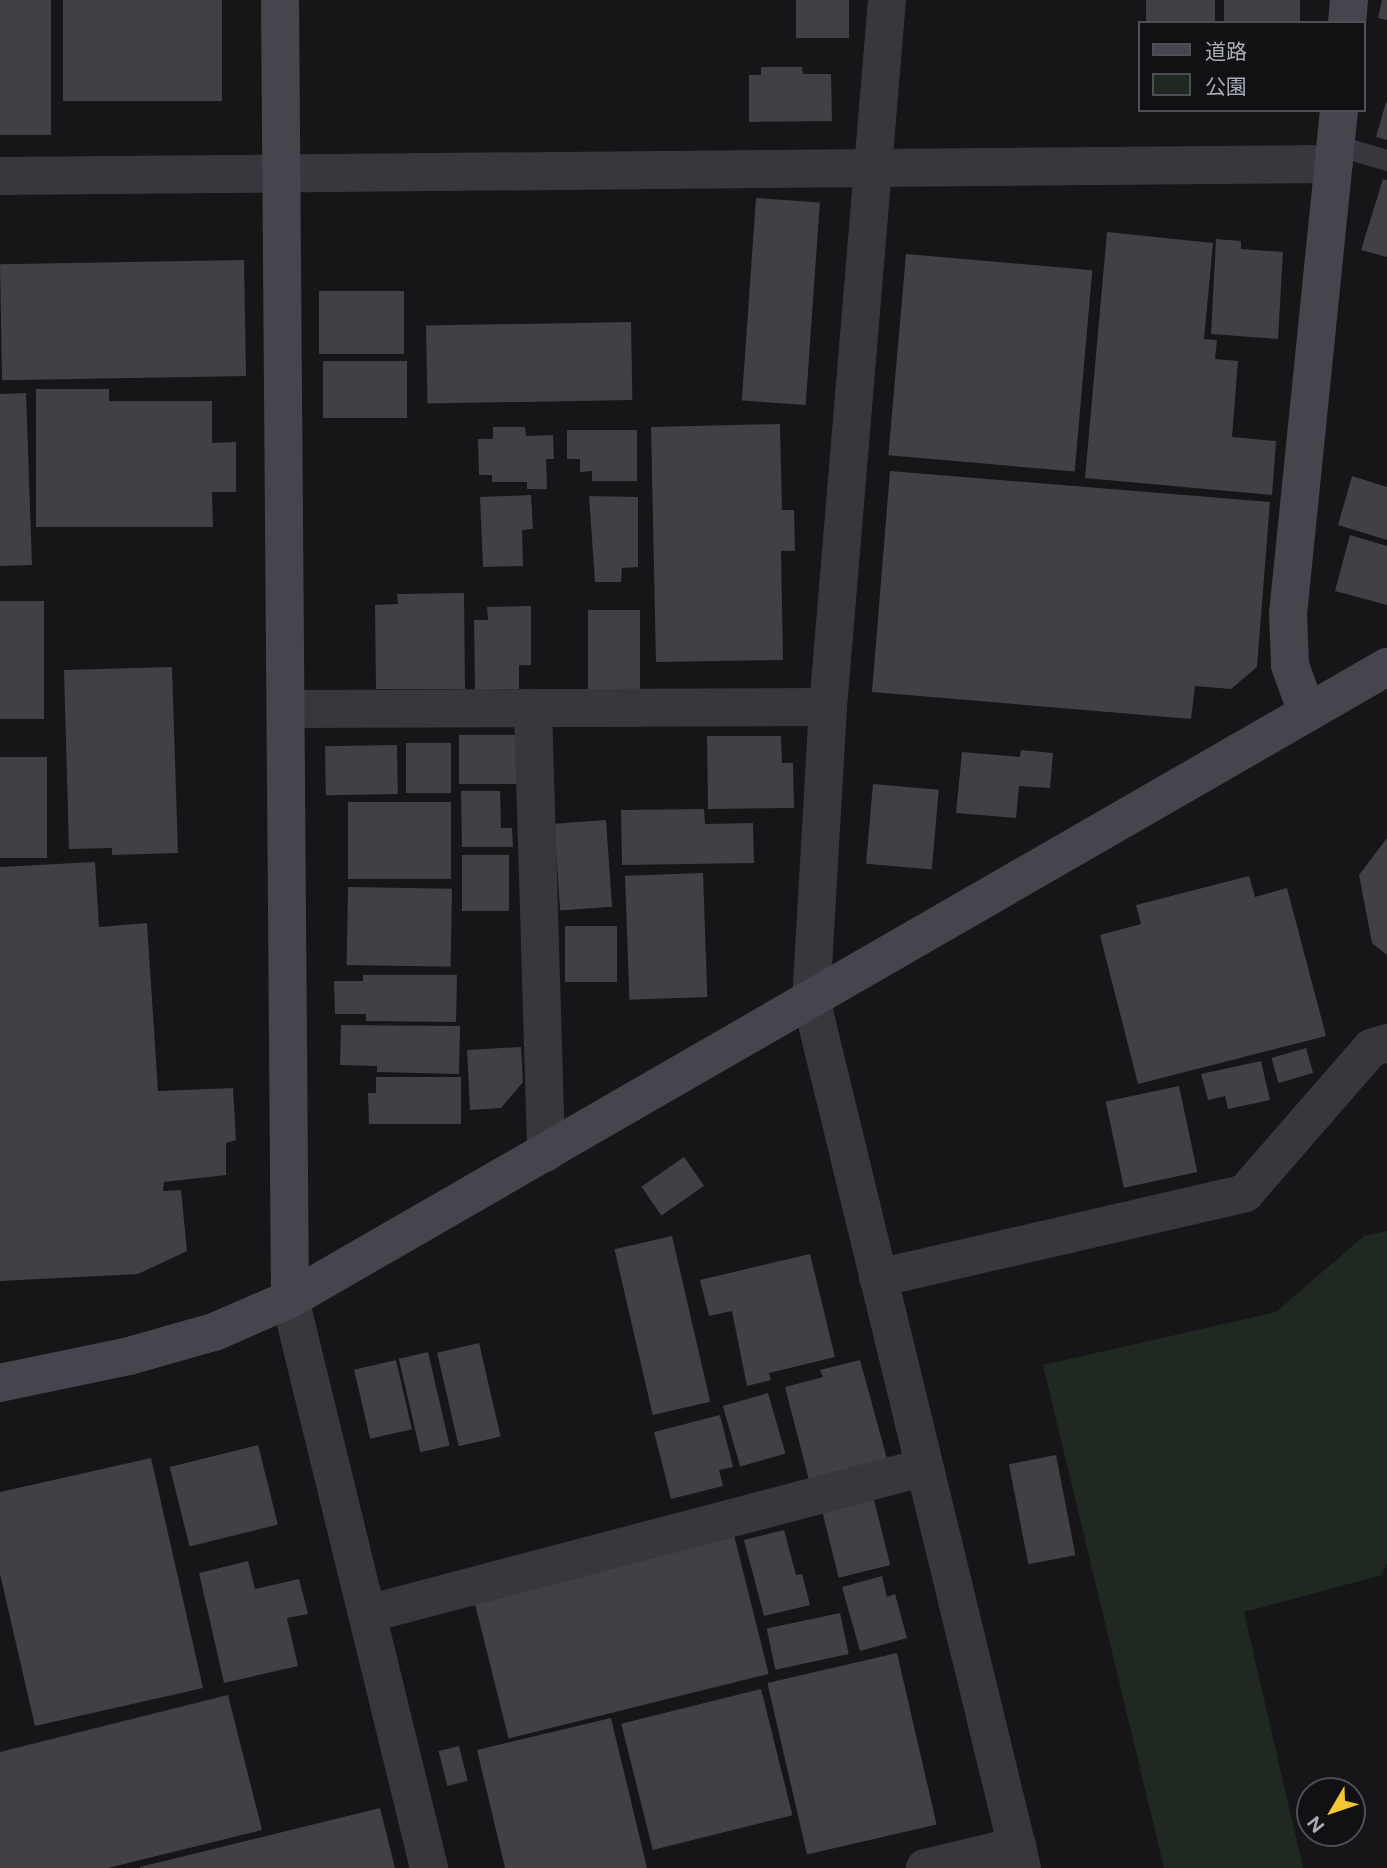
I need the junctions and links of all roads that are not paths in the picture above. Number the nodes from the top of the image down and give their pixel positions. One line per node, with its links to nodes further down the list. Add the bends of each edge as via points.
1 (281, 0): 9 (street)
2 (887, 0): 7 (street)
3 (1349, 0): 4 (street)
4 (1347, 21)
5 (1336, 140): 6 (lane); 7 (street); 14 (street, via 1288,614 1290,665)
6 (1387, 160)
7 (872, 169): 9 (street); 11 (street)
8 (0, 176): 9 (street)
9 (282, 177): 12 (street)
10 (1387, 667): 14 (street)
11 (828, 707): 13 (street); 15 (street)
12 (286, 709): 13 (street); 19 (street)
13 (533, 709): 17 (street)
14 (1307, 713): 15 (street)
15 (811, 999): 17 (street); 18 (street)
16 (1387, 1043): 18 (street, via 1371,1048 1245,1193)
17 (546, 1153): 19 (street)
18 (878, 1278): 21 (street)
19 (290, 1299): 20 (street, via 190,1339); 22 (street)
20 (0, 1383)
21 (922, 1468): 22 (street); 23 (street)
22 (367, 1614): 24 (street)
23 (1019, 1857): 25 (street)
24 (429, 1868)
25 (925, 1868)

